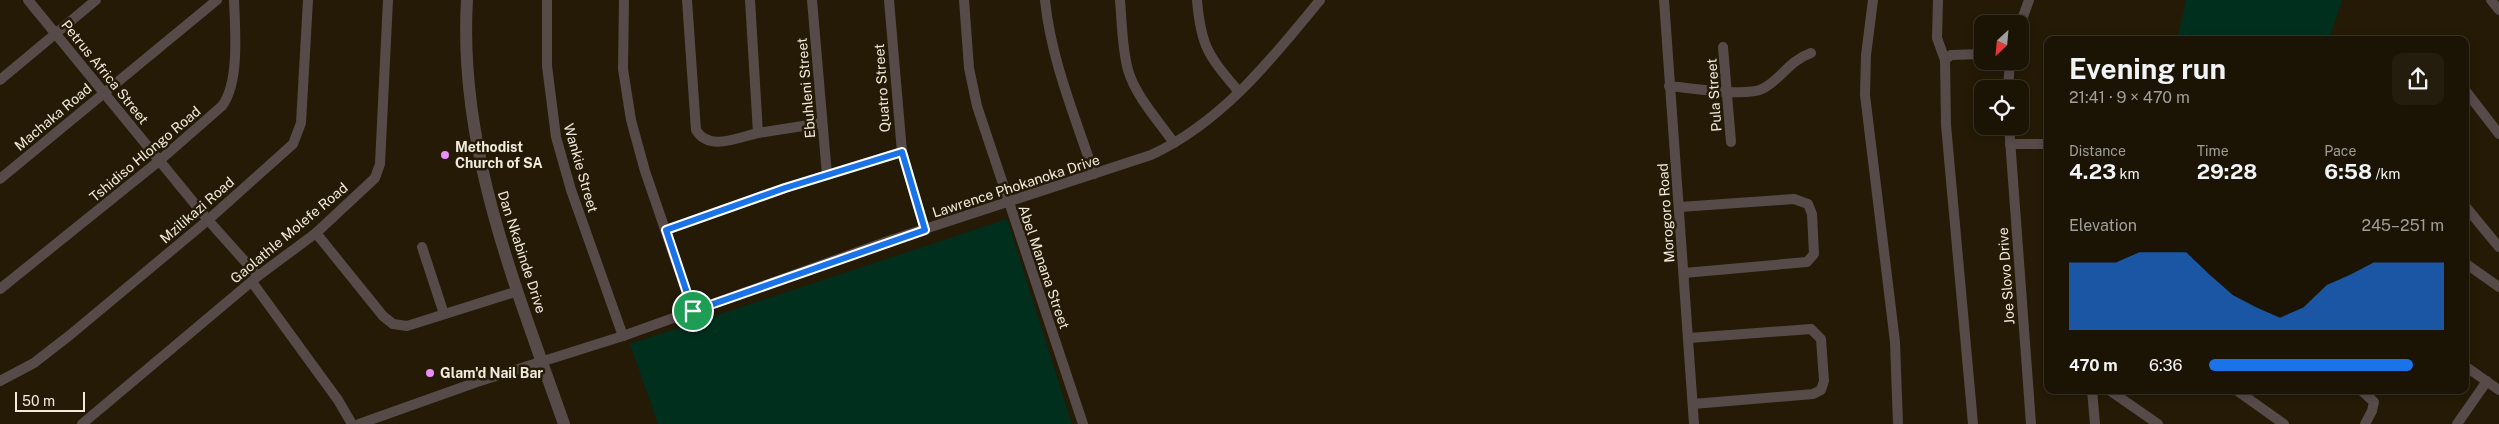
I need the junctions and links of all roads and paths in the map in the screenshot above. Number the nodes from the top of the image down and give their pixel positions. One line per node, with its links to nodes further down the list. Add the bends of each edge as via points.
1 (28, 0): 26 (street, Petrus Africa Street)
2 (96, 0): 26 (street)
3 (216, 0): 34 (street, Machaka Road)
4 (234, 0): 46 (street, Tshidiso Hlongo Road, via 233,78 227,98)
5 (308, 0): 53 (street, Mzilikazi Road, via 301,123 297,138)
6 (388, 0): 56 (street, Gaolathle Molefe Road, via 379,171)
7 (466, 0): 64 (street, Dan Nkabinde Drive, via 467,64 476,142 492,212)
8 (546, 0): 67 (street, Wankie Street, via 547,66 556,137 571,190)
9 (624, 0): 54 (street, via 623,69 631,120)
10 (687, 0): 38 (street, via 696,130 704,139 716,142)
11 (750, 0): 38 (street)
12 (812, 0): 37 (street, Ebuhleni Street)
13 (889, 0): 45 (street, Quatro Street)
14 (964, 0): 50 (street, Abel Manana Street, via 972,86)
15 (1045, 0): 47 (street, via 1049,35 1058,67)
16 (1120, 0): 42 (street, via 1129,71 1143,99)
17 (1197, 0): 35 (street, via 1201,36 1206,48)
18 (1664, 0): 32 (street, Morogoro Road)
19 (1873, 0): 86 (street, via 1865,94 1895,342)
20 (1938, 0): 30 (street, via 1937,38)
21 (2029, 0): 25 (street)
22 (2491, 0): 24 (street)
23 (1314, 2): 35 (street, Lawrence Phokanoka Drive)
24 (2499, 10)
25 (2024, 15)
26 (56, 33): 31 (street); 34 (street, Petrus Africa Street)
27 (1724, 47): 33 (street, Pula Street)
28 (1811, 53): 33 (street, via 1792,62 1761,90)
29 (1974, 54): 30 (street, via 1952,55)
30 (1945, 60): 87 (street, via 1946,125)
31 (0, 80)
32 (1669, 86): 33 (street); 51 (street, Morogoro Road)
33 (1727, 91): 41 (street, Pula Street)
34 (104, 92): 46 (street, Petrus Africa Street); 49 (street, Machaka Road)
35 (1239, 92): 42 (street, Lawrence Phokanoka Drive, via 1218,112)
36 (2469, 95): 39 (street)
37 (822, 123): 38 (street); 48 (street, Ebuhleni Street)
38 (758, 133)
39 (2499, 134)
40 (2010, 135): 43 (street, Joe Slovo Drive)
41 (1731, 142)
42 (1174, 143): 47 (street, Lawrence Phokanoka Drive, via 1151,155)
43 (2010, 144): 44 (street); 88 (street, Joe Slovo Drive)
44 (2044, 144)
45 (902, 152): 48 (street); 55 (street, Quatro Street)
46 (159, 161): 53 (street, Petrus Africa Street); 63 (street, Tshidiso Hlongo Road)
47 (1094, 174): 50 (street, Lawrence Phokanoka Drive)
48 (826, 175): 54 (street)
49 (0, 179)
50 (1008, 203): 55 (street, Lawrence Phokanoka Drive); 84 (street, Abel Manana Street)
51 (1680, 207): 60 (street, Morogoro Road); 60 (street, via 1794,199 1808,204 1812,214 1814,254 1807,262)
52 (2469, 211): 58 (street)
53 (208, 220): 61 (street, Petrus Africa Street); 71 (street, Mzilikazi Road, via 34,363)
54 (666, 230): 65 (street)
55 (925, 230): 65 (street, Lawrence Phokanoka Drive)
56 (316, 232): 61 (street, Gaolathle Molefe Road); 66 (street, via 383,316 393,324 407,326)
57 (422, 247): 66 (street)
58 (2499, 248)
59 (2469, 266): 62 (street)
60 (1684, 273): 68 (street, Morogoro Road)
61 (255, 279): 80 (street, Gaolathle Molefe Road); 81 (street, Petrus Africa Street)
62 (2499, 287)
63 (0, 289)
64 (518, 291): 66 (street); 69 (street, Dan Nkabinde Drive)
65 (693, 311): 67 (street, Lawrence Phokanoka Drive)
66 (444, 314)
67 (623, 336): 69 (street, Lawrence Phokanoka Drive)
68 (1689, 338): 78 (street, Morogoro Road); 78 (street, via 1808,329 1820,336 1823,354 1824,385 1816,393)
69 (542, 362): 79 (street, Lawrence Phokanoka Drive, via 477,382); 83 (street, Dan Nkabinde Drive)
70 (2469, 369): 72 (street)
71 (0, 381)
72 (2487, 381): 73 (street); 93 (street)
73 (2499, 390)
74 (2092, 394): 89 (street)
75 (2116, 394): 90 (street)
76 (2242, 394): 91 (street)
77 (2365, 394): 92 (street, via 2374,402)
78 (1693, 404): 85 (street, Morogoro Road)
79 (381, 420): 82 (street, Lawrence Phokanoka Drive)
80 (82, 424)
81 (352, 424)
82 (359, 424)
83 (564, 424)
84 (1083, 424)
85 (1694, 424)
86 (1898, 424)
87 (1973, 424)
88 (2031, 424)
89 (2095, 424)
90 (2158, 424)
91 (2284, 424)
92 (2365, 424)
93 (2457, 424)

